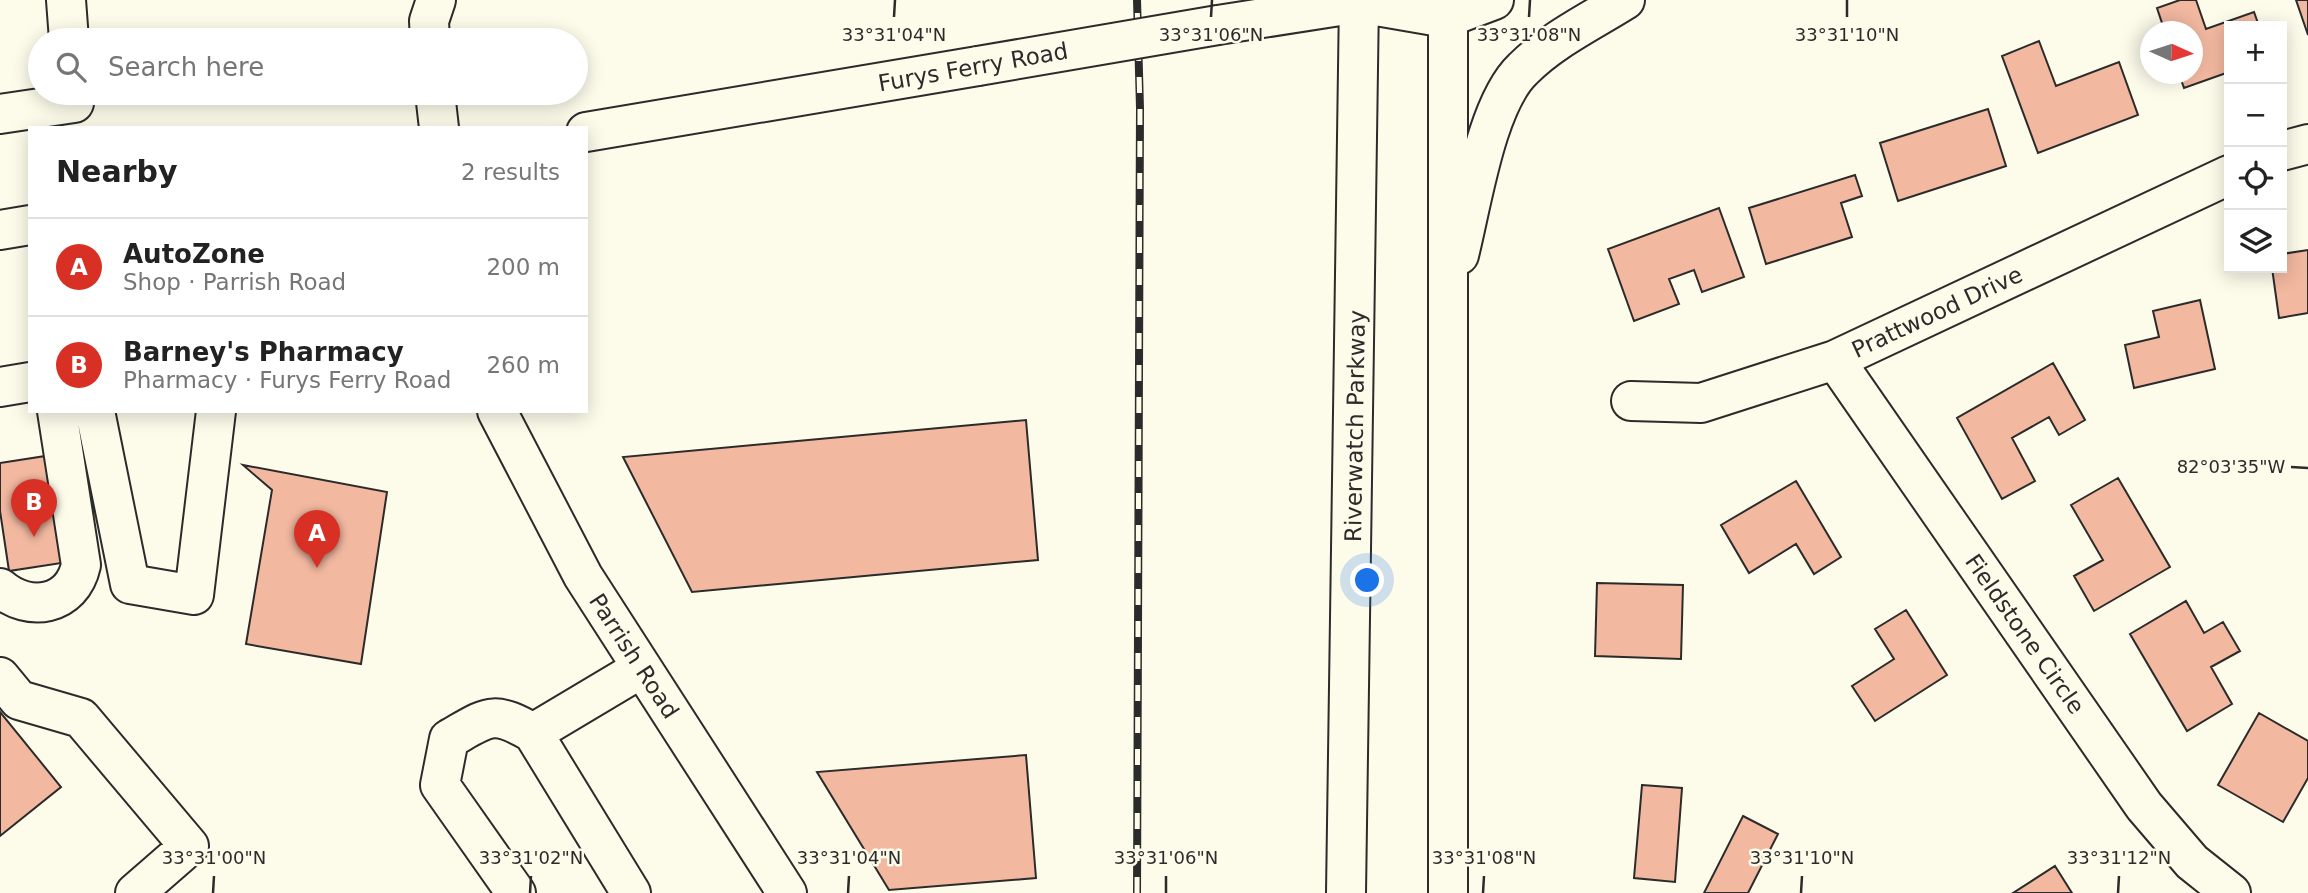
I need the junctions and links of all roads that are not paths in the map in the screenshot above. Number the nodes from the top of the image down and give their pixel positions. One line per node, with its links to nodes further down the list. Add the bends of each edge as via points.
1 (66, 0): 7 (main road)
2 (436, 0): 8 (main road)
3 (1494, 0): 6 (main road)
4 (1625, 0): 19 (main road, via 1558,40 1521,70 1497,106)
5 (1361, 1): 6 (main road, Furys Ferry Road); 13 (main road, Furys Ferry Road, bridge); 36 (main road, Riverwatch Parkway)
6 (1447, 9): 19 (main road)
7 (68, 28)
8 (429, 28)
9 (436, 105): 12 (main road)
10 (75, 108): 11 (main road)
11 (0, 114)
12 (439, 126)
13 (588, 132)
14 (2308, 144): 15 (main road)
15 (2287, 150)
16 (2224, 177): 20 (main road, Prattwood Drive)
17 (28, 225): 18 (main road)
18 (0, 230)
19 (1445, 307): 37 (main road)
20 (1835, 360): 23 (main road, Prattwood Drive, via 1701,403); 38 (main road, Fieldstone Circle, via 2144,806 2192,862)
21 (28, 382): 22 (main road)
22 (0, 387)
23 (1631, 401)
24 (57, 413): 28 (main road, via 79,576 68,590 33,605 13,600)
25 (95, 413): 26 (main road, via 130,584 194,595)
26 (216, 413)
27 (498, 413): 29 (main road, Parrish Road, via 583,576)
28 (0, 588)
29 (642, 668): 31 (main road); 35 (main road, Parrish Road)
30 (0, 677): 33 (main road, via 19,700 81,718 189,846)
31 (533, 733): 32 (main road); 34 (main road, via 505,717 482,721 449,739 440,785)
32 (629, 892)
33 (135, 893)
34 (516, 893)
35 (787, 893)
36 (1346, 893)
37 (1448, 893)
38 (2231, 893)

